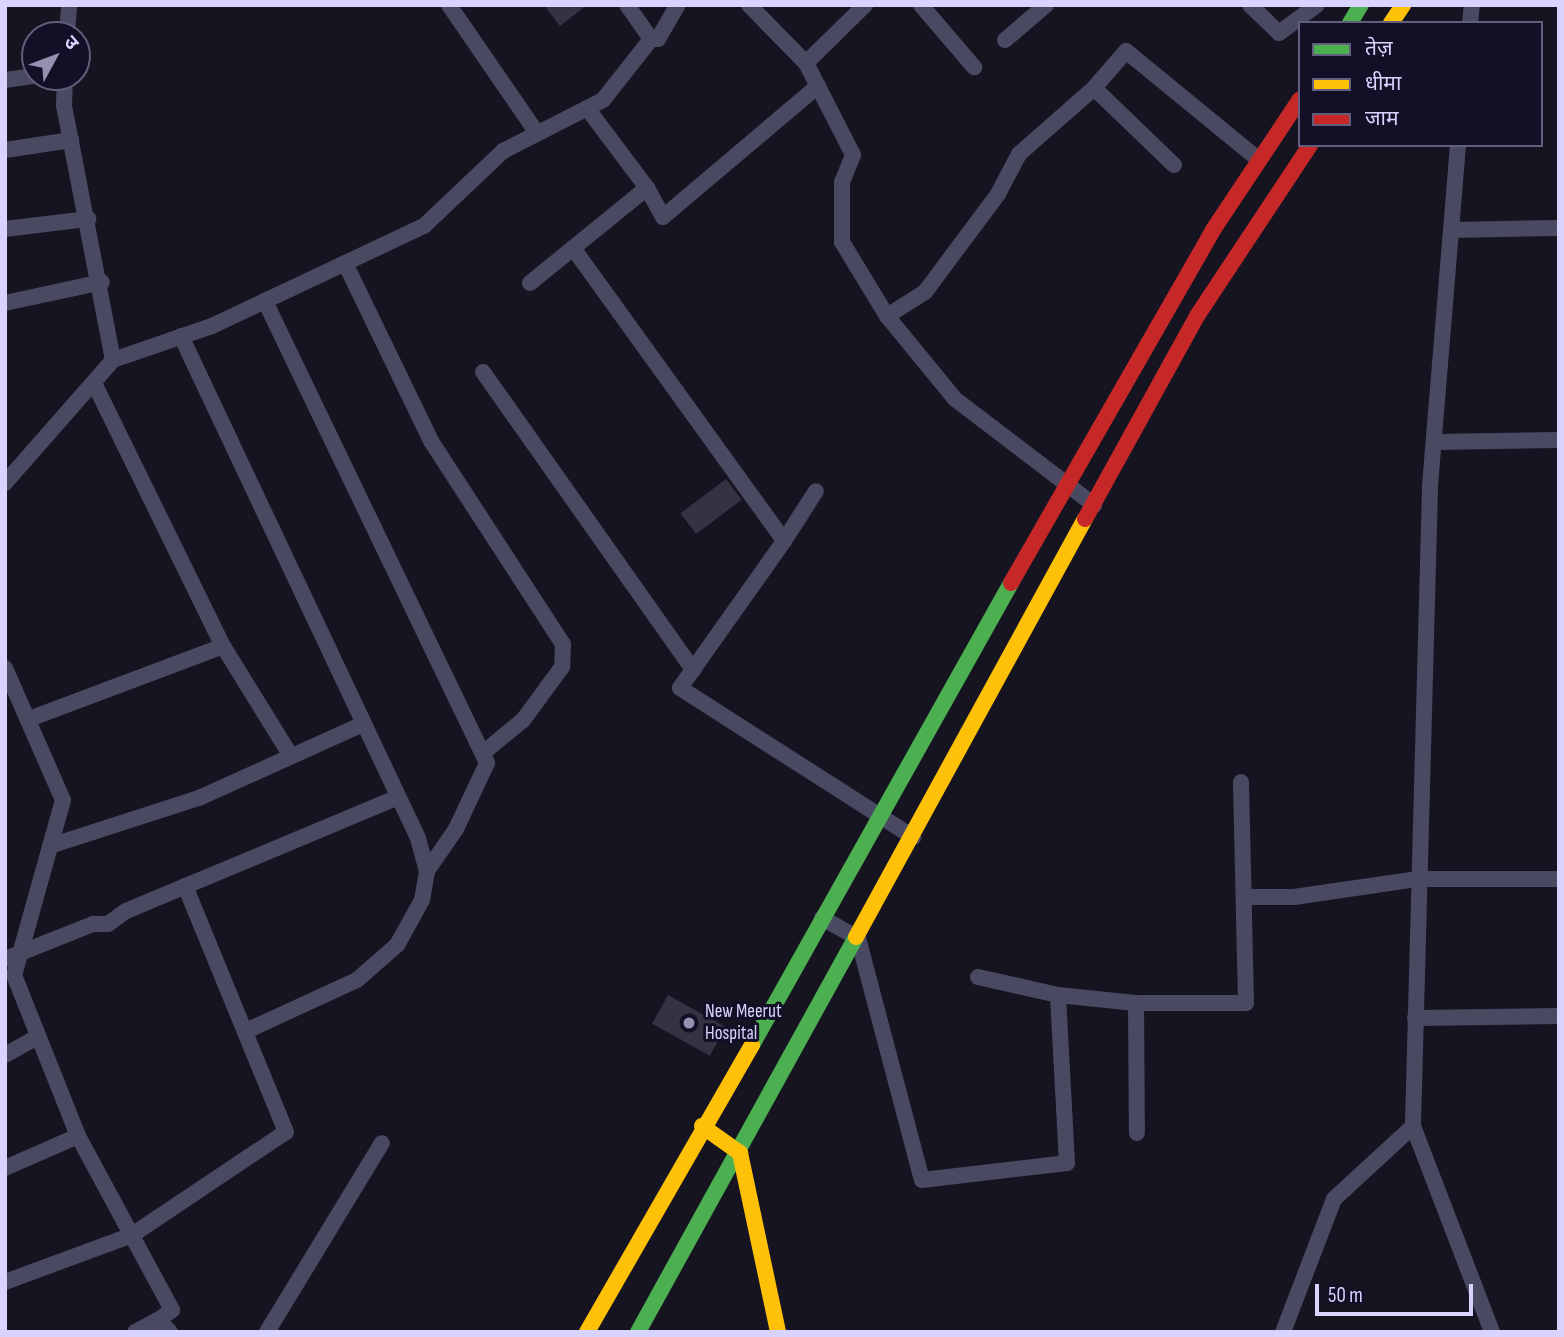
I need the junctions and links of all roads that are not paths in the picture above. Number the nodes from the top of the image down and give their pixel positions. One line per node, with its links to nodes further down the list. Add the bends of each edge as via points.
1 (449, 5): 24 (street)
2 (627, 5): 15 (street)
3 (678, 5): 15 (street, via 658,39)
4 (749, 5): 17 (street)
5 (865, 5): 17 (street)
6 (921, 5): 18 (street)
7 (1046, 5): 16 (street)
8 (1250, 5): 9 (street, via 1279,33)
9 (1317, 5)
10 (1350, 5): 12 (street)
11 (1403, 5): 14 (main road)
12 (1361, 6): 13 (main road)
13 (1351, 21)
14 (1392, 21)
15 (651, 39): 23 (street, via 603,100)
16 (1005, 40)
17 (806, 63): 19 (street)
18 (974, 67)
19 (818, 86): 32 (street, via 663,218); 43 (street, via 853,155 842,182 842,242)
20 (1094, 88): 30 (street, via 1126,51); 31 (street); 43 (street, via 1019,154 998,194 925,292)
21 (64, 91): 26 (street)
22 (1298, 102): 25 (main road)
23 (587, 108): 24 (street); 32 (street)
24 (537, 134): 38 (street, via 503,151 424,226)
25 (1273, 139): 29 (main road); 30 (main road)
26 (72, 141): 28 (street); 33 (street)
27 (1458, 147): 36 (street)
28 (5, 150)
29 (1306, 151): 53 (main road, via 1197,316)
30 (1259, 160): 51 (main road)
31 (1174, 165)
32 (647, 188): 37 (street)
33 (88, 219): 35 (street); 39 (street)
34 (1559, 228): 36 (street)
35 (5, 229)
36 (1451, 230): 49 (street)
37 (573, 248): 40 (street); 54 (street)
38 (345, 263): 41 (street); 60 (street, via 430,442 563,644 562,667 523,720)
39 (102, 282): 42 (street); 45 (street)
40 (530, 283)
41 (265, 301): 44 (street); 60 (street)
42 (5, 303)
43 (887, 316): 51 (street, via 955,399)
44 (181, 336): 45 (street); 59 (street)
45 (113, 360): 47 (street)
46 (483, 372): 57 (street)
47 (94, 383): 50 (street); 55 (street)
48 (1559, 440): 49 (street)
49 (1434, 442): 68 (street)
50 (5, 482)
51 (1063, 485): 53 (street); 64 (main road, via 943,711)
52 (816, 491): 54 (street)
53 (1094, 505): 65 (main road)
54 (784, 541): 57 (street)
55 (223, 646): 58 (street); 61 (street)
56 (5, 668): 58 (street)
57 (693, 670): 64 (street, via 680,688)
58 (29, 719): 66 (street, via 63,800)
59 (363, 724): 61 (street); 63 (street)
60 (483, 753): 67 (street, via 487,763)
61 (291, 757): 66 (street, via 199,797)
62 (1241, 782): 71 (street)
63 (396, 798): 67 (street, via 418,838); 70 (street)
64 (879, 817): 65 (street); 72 (main road)
65 (913, 837): 73 (main road)
66 (50, 846): 74 (street)
67 (427, 871): 81 (street, via 422,900 397,945 357,980)
68 (1417, 879): 69 (street); 71 (street, via 1294,897); 80 (street)
69 (1559, 880)
70 (185, 886): 74 (street, via 108,924 93,924); 81 (street)
71 (1244, 897): 78 (street, via 1246,1003)
72 (822, 918): 73 (street); 84 (main road)
73 (858, 938): 77 (street, via 922,1180 1067,1163); 89 (main road)
74 (21, 949): 75 (street); 82 (street, via 14,975)
75 (5, 959)
76 (978, 977): 77 (street)
77 (1058, 995): 78 (street)
78 (1136, 1003): 86 (street)
79 (1559, 1016): 80 (street)
80 (1415, 1018): 85 (street)
81 (246, 1031): 91 (street, via 286,1132)
82 (38, 1037): 83 (street); 87 (street)
83 (5, 1055)
84 (702, 1126): 89 (main road); 96 (main road)
85 (1413, 1126): 99 (street, via 1334,1199); 100 (street)
86 (1137, 1133)
87 (78, 1136): 90 (street); 91 (street)
88 (382, 1143): 95 (street)
89 (740, 1153): 97 (main road); 98 (main road)
90 (5, 1168)
91 (132, 1235): 92 (street); 93 (street, via 173,1310)
92 (5, 1282)
93 (164, 1326): 94 (street)
94 (135, 1332)
95 (267, 1332)
96 (587, 1332)
97 (638, 1332)
98 (778, 1332)
99 (1283, 1332)
100 (1492, 1332)

